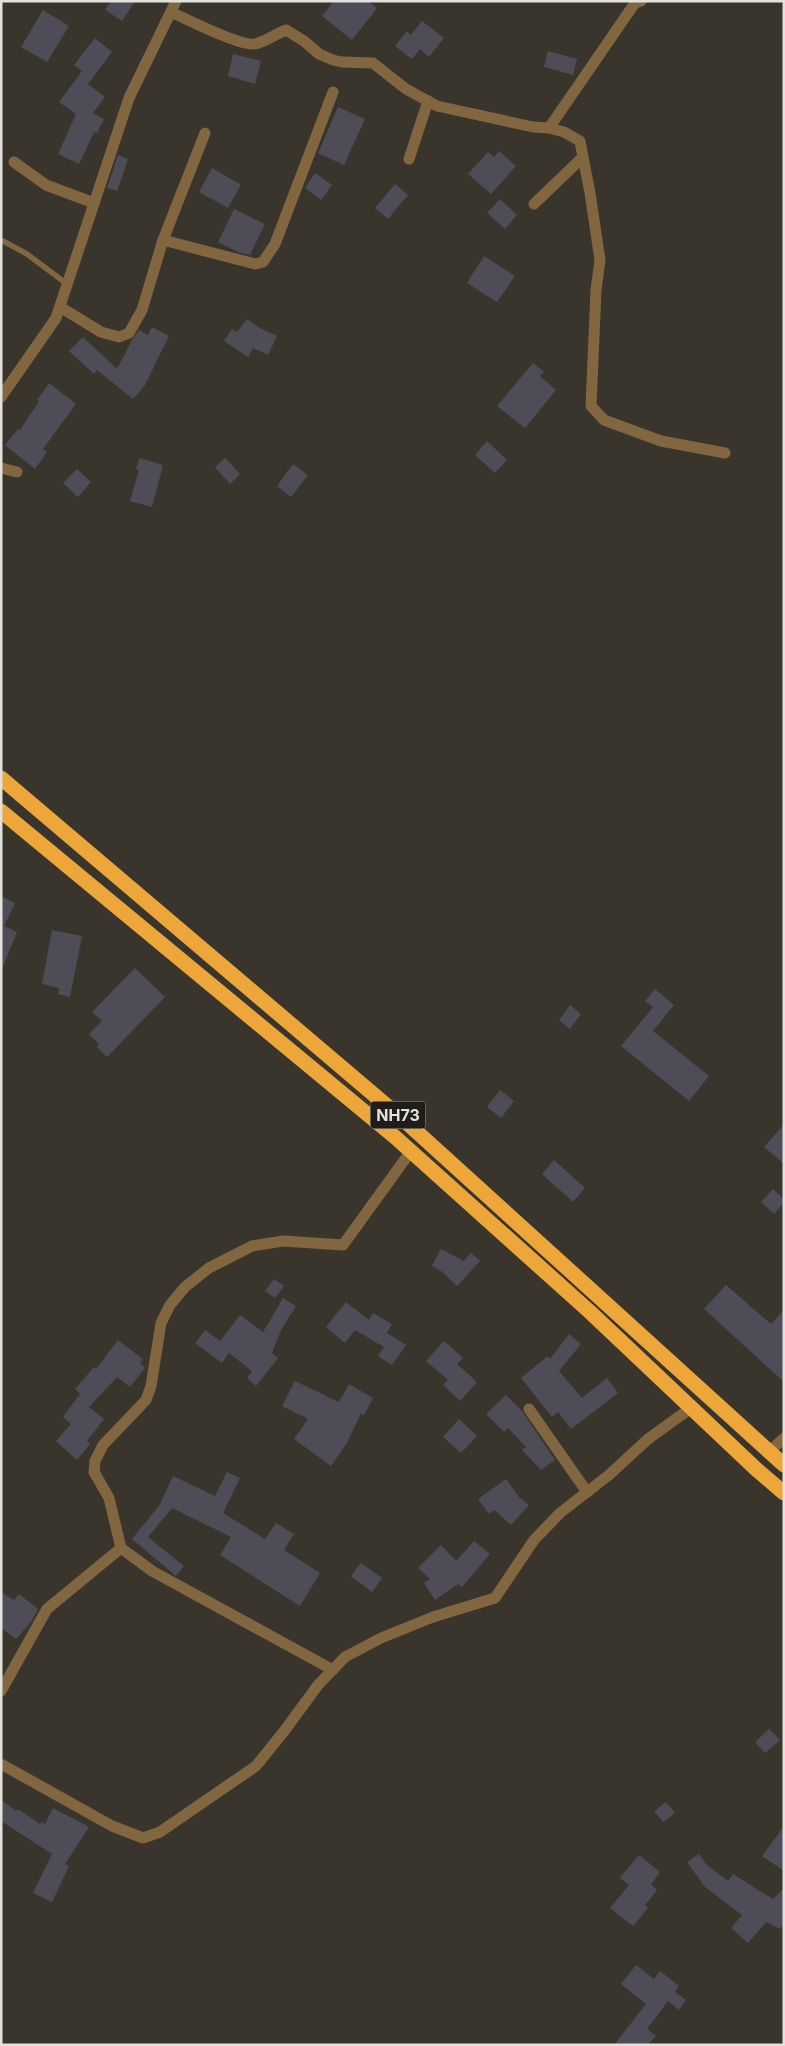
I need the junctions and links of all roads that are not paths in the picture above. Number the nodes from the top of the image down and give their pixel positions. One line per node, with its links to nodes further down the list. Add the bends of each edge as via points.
1 (641, 1): 5 (street, via 635,3)
2 (174, 7): 4 (street, via 219,34 251,44 286,30 333,60 373,63); 10 (street, via 129,98)
3 (333, 92): 13 (street, via 275,244 263,262 255,264)
4 (428, 101): 5 (street, via 477,116); 8 (street)
5 (549, 128): 7 (street, via 580,141)
6 (205, 132): 13 (street)
7 (582, 157): 11 (street); 17 (street, via 600,260 591,406 604,420 661,441)
8 (409, 159)
9 (14, 162): 10 (street, via 46,185)
10 (94, 203): 14 (street)
11 (534, 204)
12 (1, 240): 14 (lane, via 27,254)
13 (163, 240): 15 (street, via 142,310 129,332 119,337 101,332)
14 (68, 284): 15 (street)
15 (60, 307): 16 (street, via 56,318)
16 (1, 397)
17 (726, 453)
18 (1, 468): 19 (street)
19 (17, 472)
20 (1, 778): 26 (highway, NH73, via 406,1122)
21 (1, 811): 22 (highway, NH73)
22 (411, 1151): 23 (highway, NH73); 30 (street, via 343,1244 283,1241 252,1246 209,1268 185,1287 170,1305 161,1324 146,1400 103,1445 95,1461 94,1472 109,1498)
23 (691, 1408): 28 (street, via 648,1439); 29 (highway, NH73)
24 (529, 1409): 28 (street)
25 (784, 1438): 26 (street)
26 (769, 1452): 27 (highway, NH73)
27 (784, 1465)
28 (587, 1492): 31 (street, via 560,1513 534,1540 496,1598 432,1617 381,1638 345,1657)
29 (784, 1493)
30 (121, 1548): 31 (street, via 152,1572); 32 (street, via 47,1609)
31 (333, 1670): 33 (street, via 256,1766 160,1832 144,1838 112,1826)
32 (1, 1691)
33 (1, 1764)

